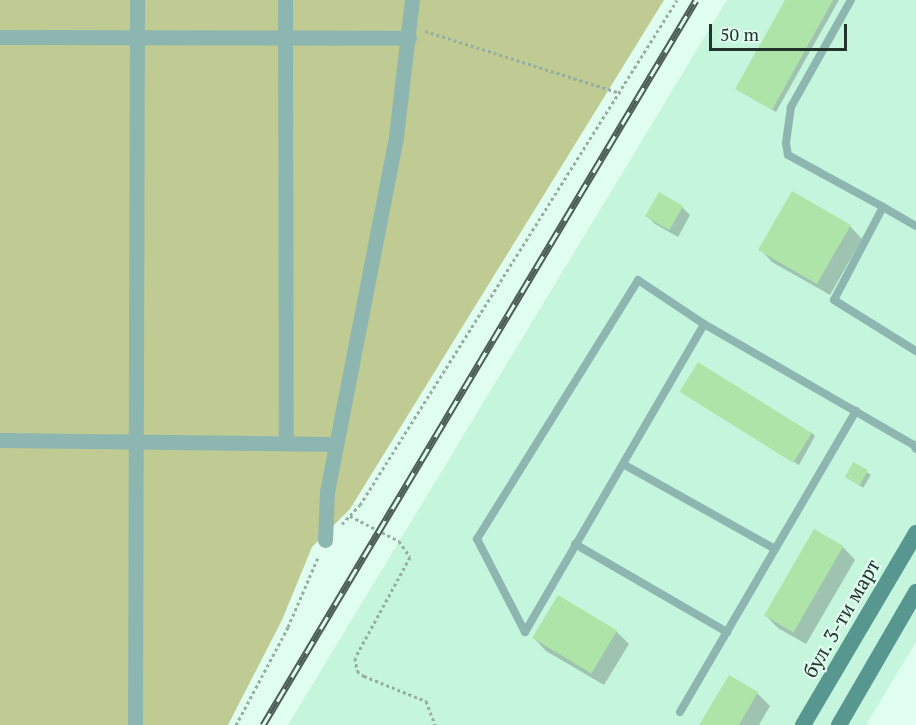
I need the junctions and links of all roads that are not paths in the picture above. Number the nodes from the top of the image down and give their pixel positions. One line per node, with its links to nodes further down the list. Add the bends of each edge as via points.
1 (137, 0): 6 (street)
2 (285, 0): 8 (street)
3 (412, 0): 5 (street)
4 (851, 0): 9 (lane, via 791,107 786,143 788,155)
5 (410, 32): 8 (street); 17 (street, via 396,136)
6 (137, 36): 7 (street); 8 (street); 15 (street)
7 (0, 37)
8 (285, 38): 16 (street)
9 (883, 207): 10 (lane); 12 (lane, via 834,300)
10 (916, 226)
11 (704, 324): 13 (lane); 19 (lane); 22 (lane, via 638,280 477,539 525,632)
12 (916, 351)
13 (856, 411): 18 (lane); 23 (lane)
14 (0, 440): 15 (street)
15 (136, 442): 16 (street); 27 (street)
16 (286, 442): 17 (street)
17 (336, 444): 21 (street, via 327,492)
18 (915, 446)
19 (623, 464): 22 (lane); 23 (lane)
20 (916, 532): 28 (main road, бул. 3-ти март)
21 (326, 540)
22 (575, 544): 25 (lane)
23 (775, 549): 25 (lane)
24 (916, 592): 29 (main road)
25 (727, 632): 26 (lane)
26 (680, 712)
27 (135, 725)
28 (803, 725)
29 (839, 725)

